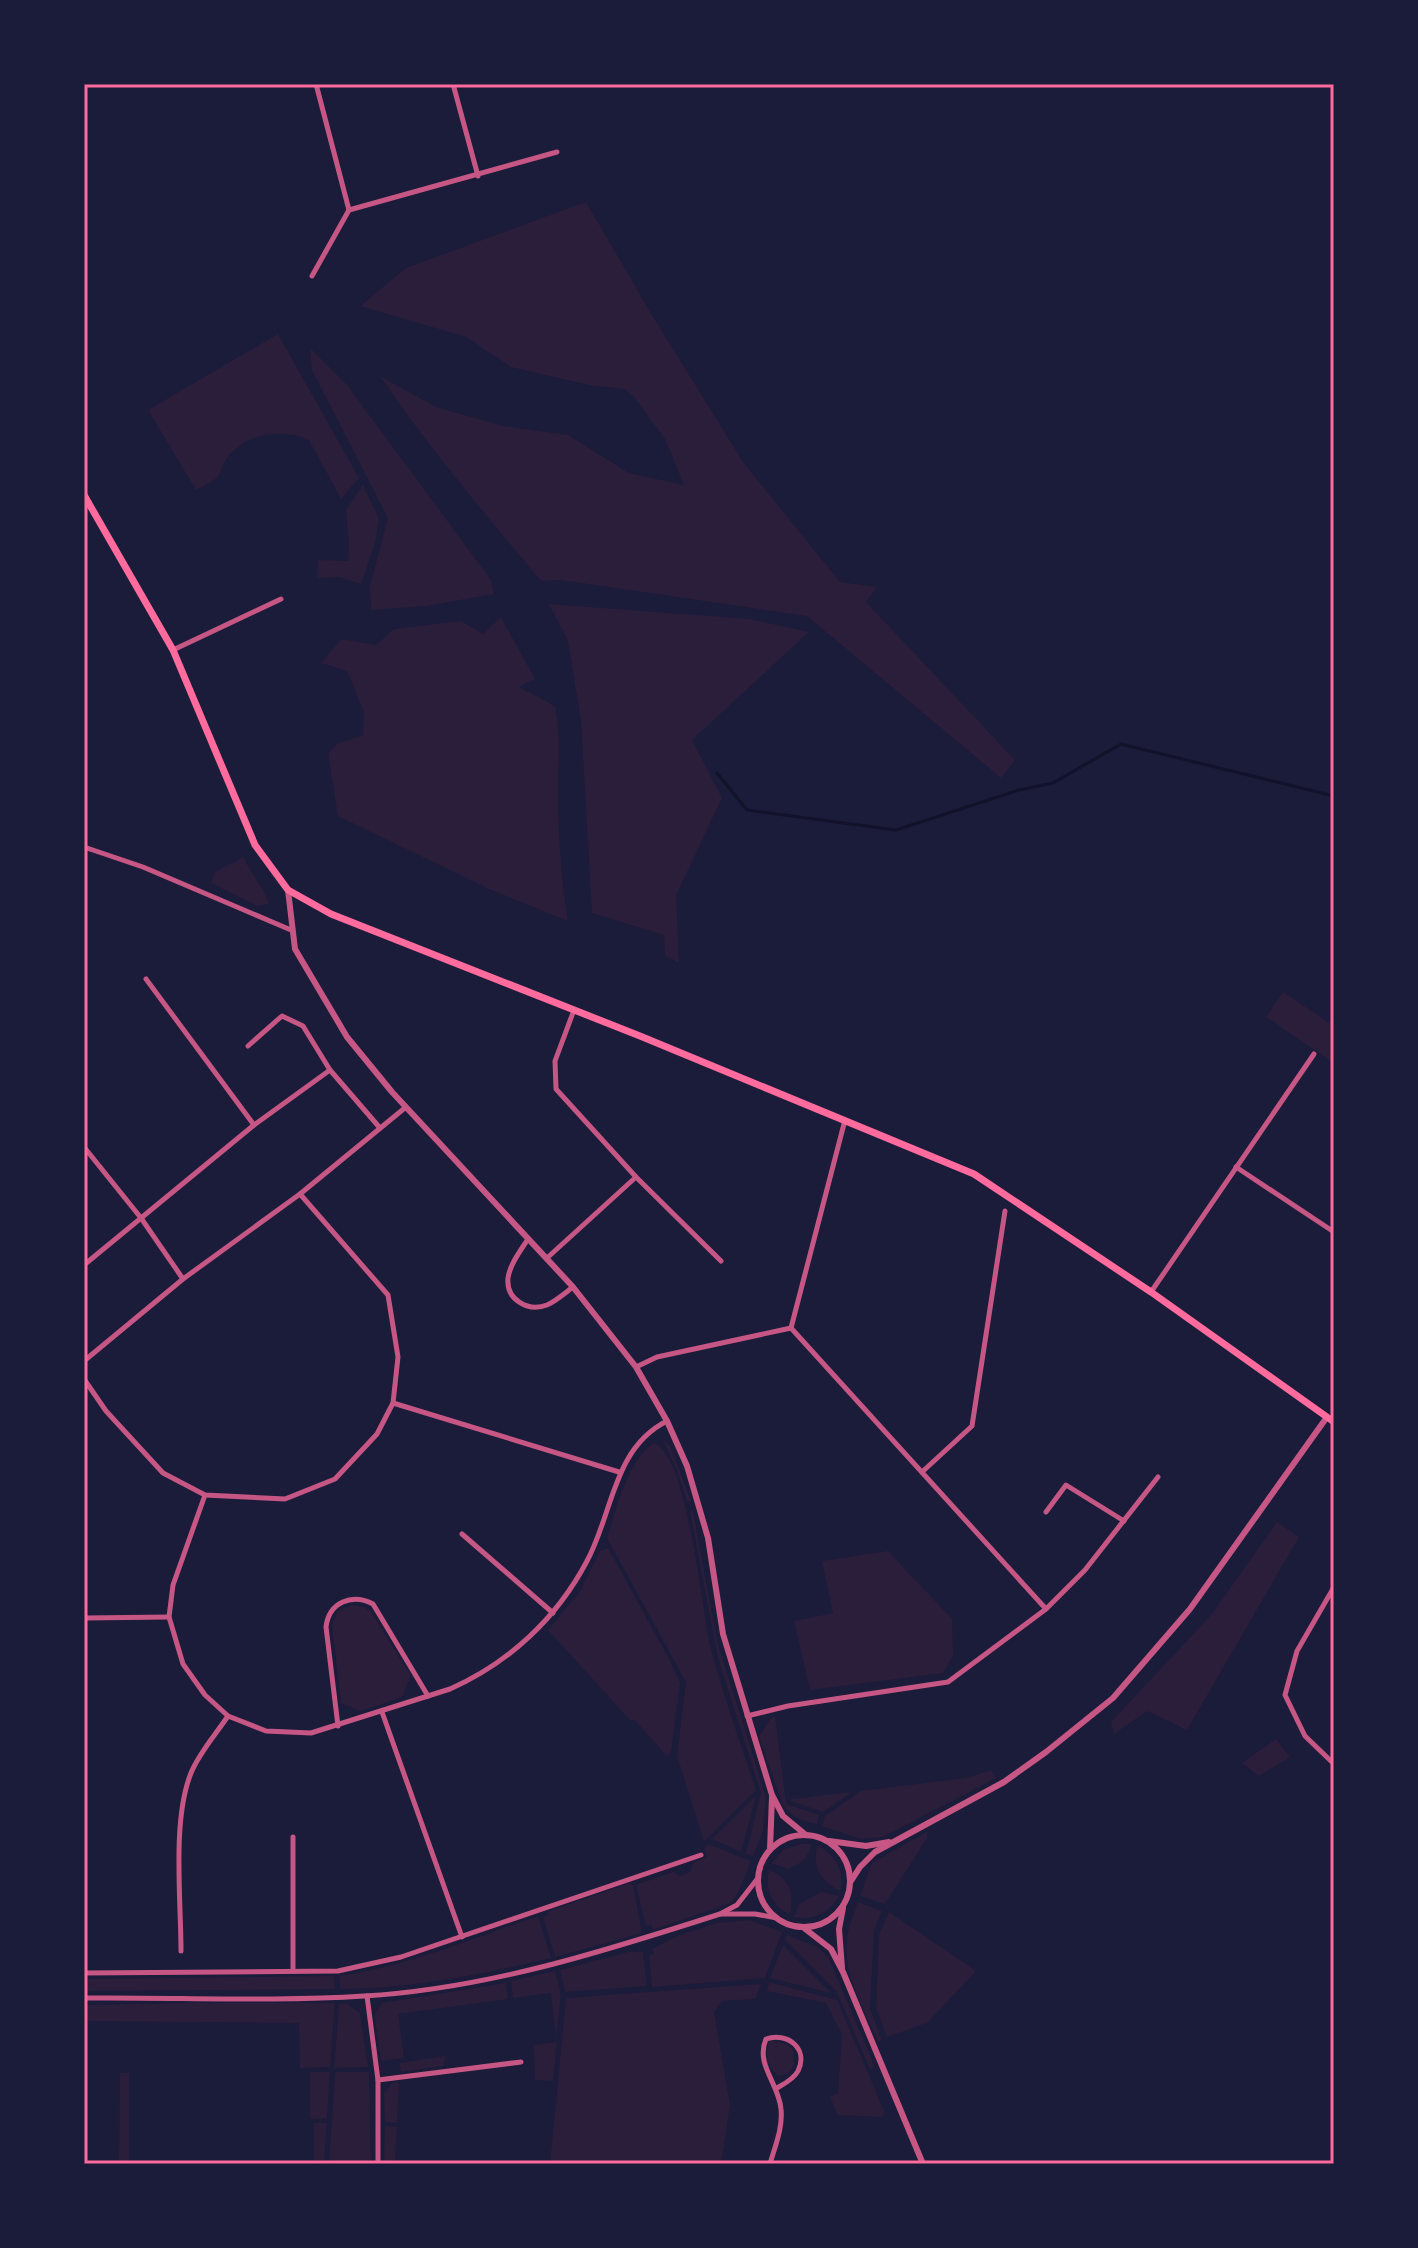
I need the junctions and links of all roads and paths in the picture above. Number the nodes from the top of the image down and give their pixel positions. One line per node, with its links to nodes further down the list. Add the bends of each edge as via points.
1 (316, 84): 5 (street)
2 (453, 84): 4 (street)
3 (557, 152): 4 (street)
4 (478, 176): 5 (street)
5 (349, 210): 6 (street)
6 (312, 276)
7 (84, 495): 9 (main road)
8 (281, 599): 9 (street)
9 (173, 650): 11 (main road, via 255,845)
10 (85, 850): 12 (street, via 143,867)
11 (288, 890): 12 (street); 14 (main road, via 331,914)
12 (291, 930): 18 (street, via 295,949 347,1037)
13 (146, 979): 20 (street)
14 (574, 1010): 19 (main road); 24 (street, via 555,1061 556,1089)
15 (248, 1046): 17 (street, via 282,1016 303,1026)
16 (1314, 1054): 23 (street)
17 (330, 1070): 20 (street); 21 (street)
18 (406, 1107): 21 (street); 29 (street)
19 (845, 1120): 35 (main road, via 974,1174); 36 (street)
20 (254, 1125): 27 (street)
21 (380, 1128): 25 (street)
22 (84, 1147): 27 (street)
23 (1236, 1167): 28 (street); 35 (street)
24 (636, 1177): 30 (street); 31 (street)
25 (300, 1194): 33 (street); 40 (street, via 388,1295 398,1357)
26 (1005, 1211): 44 (street, via 972,1426)
27 (141, 1218): 32 (street); 33 (street)
28 (1334, 1232)
29 (528, 1239): 30 (street); 34 (street, via 508,1281 509,1292 519,1303 547,1305)
30 (547, 1258): 34 (street)
31 (721, 1261)
32 (84, 1265)
33 (183, 1279): 37 (street)
34 (573, 1287): 38 (street)
35 (1151, 1292): 41 (main road)
36 (791, 1328): 38 (street, via 657,1357); 44 (street)
37 (84, 1361)
38 (636, 1367): 42 (street)
39 (84, 1379): 46 (street, via 163,1473)
40 (393, 1403): 43 (street); 46 (street, via 377,1434 335,1479 285,1499)
41 (1331, 1420): 65 (street, via 1190,1609 1113,1698 1004,1782)
42 (667, 1421): 43 (street, via 636,1446); 58 (street, via 708,1538 723,1634)
43 (619, 1472): 52 (street, via 588,1559)
44 (922, 1472): 51 (street)
45 (1158, 1477): 48 (street)
46 (205, 1495): 53 (street, via 173,1585)
47 (1046, 1512): 48 (street, via 1066,1485)
48 (1124, 1521): 51 (street)
49 (462, 1534): 52 (street)
50 (1334, 1587): 60 (street, via 1297,1651 1285,1695 1305,1736)
51 (1046, 1609): 58 (street, via 948,1682)
52 (553, 1613): 55 (street, via 472,1680)
53 (169, 1617): 54 (street); 57 (street, via 183,1664)
54 (84, 1618)
55 (428, 1696): 56 (street); 59 (street, via 373,1604 346,1600 330,1611 326,1627)
56 (382, 1712): 59 (street); 74 (street)
57 (228, 1716): 59 (street, via 266,1731 311,1733); 75 (street, via 192,1771 184,1798)
58 (747, 1716): 61 (street)
59 (338, 1726)
60 (1334, 1764)
61 (772, 1795): 62 (street, via 783,1816); 66 (street)
62 (806, 1835): 64 (street); 66 (street, via 782,1839)
63 (293, 1837): 76 (street)
64 (829, 1841): 65 (street, via 866,1846); 69 (street, via 849,1865)
65 (893, 1842): 69 (street, via 865,1860)
66 (770, 1849): 68 (street)
67 (701, 1855): 74 (street)
68 (758, 1878): 71 (street, via 737,1905); 72 (street, via 766,1908)
69 (851, 1881): 70 (street)
70 (843, 1908): 73 (street, via 819,1925); 77 (street)
71 (720, 1914): 72 (street); 79 (street, via 479,1981)
72 (777, 1918): 73 (street)
73 (804, 1928): 77 (street, via 831,1949)
74 (462, 1937): 76 (street, via 372,1965)
75 (181, 1951)
76 (293, 1971): 78 (street)
77 (843, 1972): 86 (street)
78 (84, 1973)
79 (367, 1996): 80 (street); 82 (street)
80 (84, 1998)
81 (521, 2062): 82 (street)
82 (378, 2080): 84 (street)
83 (777, 2088): 83 (street, via 762,2054 766,2039 777,2035 789,2038 800,2058 799,2070); 85 (street, via 781,2126)
84 (378, 2164)
85 (770, 2164)
86 (923, 2164)

